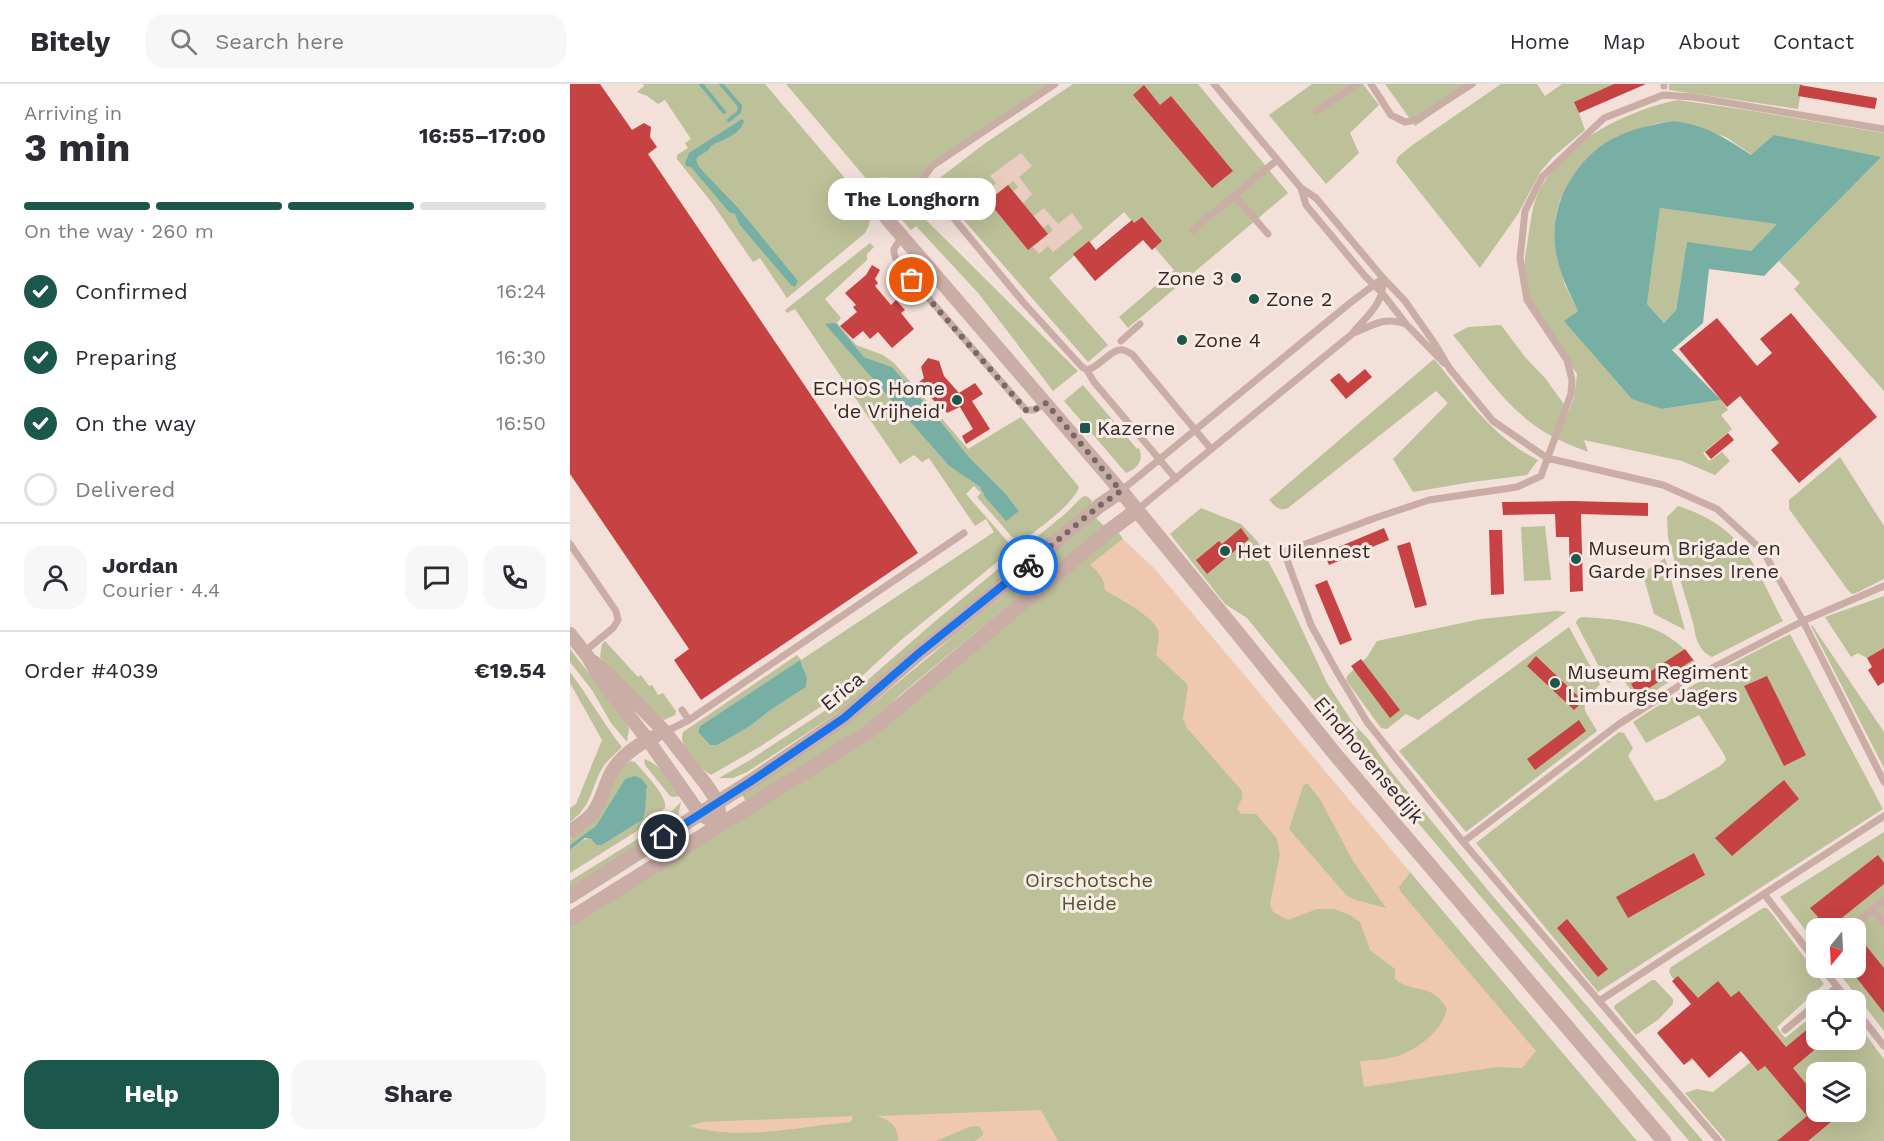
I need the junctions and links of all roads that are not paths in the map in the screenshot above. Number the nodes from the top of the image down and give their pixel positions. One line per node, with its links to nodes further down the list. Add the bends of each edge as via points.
1 (1055, 84): 9 (lane, via 932,166)
2 (1214, 84): 8 (lane)
3 (1357, 84): 6 (lane)
4 (1371, 84): 5 (lane, via 1391,115 1405,122 1416,120)
5 (1472, 84)
6 (1316, 111)
7 (1884, 129): 28 (lane, via 1663,95 1604,118 1582,137 1542,177 1525,212 1520,259 1527,300 1567,360 1572,380 1571,394)
8 (1277, 160): 10 (lane); 11 (lane)
9 (922, 180): 12 (lane); 24 (lane, via 1023,302)
10 (1301, 188): 16 (lane, via 1316,198); 17 (lane, via 1306,205)
11 (1234, 196): 13 (lane); 14 (lane)
12 (879, 209): 15 (street, Eindhovensedijk)
13 (1193, 230)
14 (1268, 234)
15 (903, 237): 25 (street, Eindhovensedijk); 25 (lane, via 893,254 913,281 1026,410)
16 (1383, 278): 17 (lane); 18 (lane); 23 (lane, via 1405,301)
17 (1375, 284): 18 (lane); 26 (lane)
18 (1382, 293): 20 (lane); 21 (lane, via 1373,311)
19 (1140, 324): 22 (lane, via 1119,339)
20 (1406, 324): 21 (lane, via 1382,321); 23 (lane)
21 (1352, 334): 27 (lane)
22 (1123, 350): 24 (lane, via 1115,351); 26 (lane, via 1132,354)
23 (1450, 369): 28 (lane, via 1493,421)
24 (1087, 370): 29 (lane)
25 (1046, 403): 31 (street, Eindhovensedijk)
26 (1196, 429): 27 (lane); 29 (lane)
27 (1211, 449): 30 (lane)
28 (1547, 458): 36 (lane, via 1663,485 1717,509 1763,551); 49 (lane, via 1541,476 1517,487 1429,500 1284,552 1311,625 1367,722)
29 (1160, 460): 30 (lane); 31 (lane)
30 (1176, 478): 32 (lane)
31 (1121, 491): 32 (street, Eindhovensedijk); 44 (street, Erica, via 844,718)
32 (1137, 510): 47 (street, via 870,731); 67 (street, Eindhovensedijk, via 1335,754)
33 (964, 533): 40 (lane)
34 (570, 544): 38 (lane, via 616,611 618,620)
35 (1884, 586): 36 (lane)
36 (1803, 621): 43 (lane); 49 (lane, via 1685,682 1619,724)
37 (570, 634): 38 (street)
38 (586, 654): 41 (street); 42 (street, via 601,680)
39 (682, 710): 40 (lane)
40 (689, 720): 41 (lane)
41 (665, 732): 42 (street); 44 (street)
42 (648, 740): 45 (street); 48 (street, via 617,764 594,812)
43 (1884, 782)
44 (718, 802): 45 (street, Erica); 47 (street)
45 (700, 814): 47 (street); 51 (street, Erica)
46 (1884, 816): 50 (lane)
47 (720, 825): 55 (street)
48 (570, 831)
49 (1463, 842): 62 (lane)
50 (1764, 894): 57 (lane); 62 (lane)
51 (570, 896)
52 (1884, 900): 53 (lane)
53 (1873, 909): 54 (lane); 56 (lane)
54 (1862, 918)
55 (570, 919)
56 (1884, 923)
57 (1806, 946)
58 (1830, 978): 59 (lane)
59 (1837, 987): 60 (lane); 61 (lane)
60 (1833, 990)
61 (1840, 990)
62 (1599, 1000): 68 (lane)
63 (1806, 1012): 65 (lane)
64 (1866, 1023): 66 (lane)
65 (1785, 1030)
66 (1884, 1046)
67 (1664, 1141)
68 (1719, 1141)

